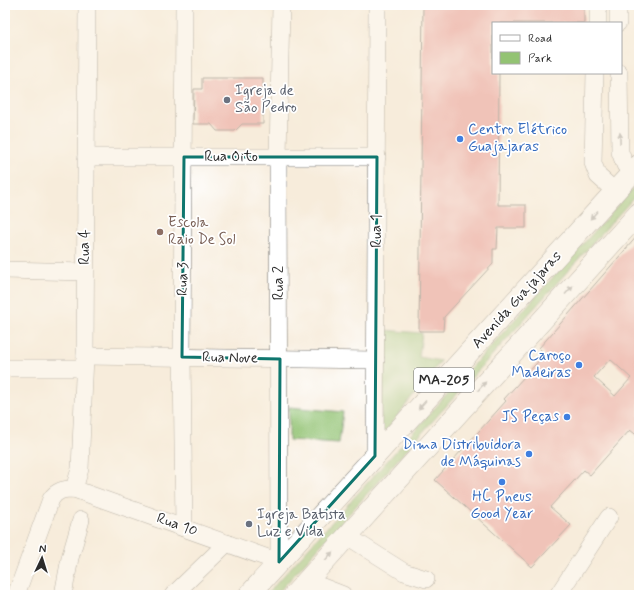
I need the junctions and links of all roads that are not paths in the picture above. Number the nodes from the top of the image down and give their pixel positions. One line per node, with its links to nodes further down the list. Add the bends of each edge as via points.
1 (87, 5): 11 (street, Rua 4)
2 (184, 5): 12 (street, Rua 3)
3 (281, 5): 13 (street, Rua 2)
4 (377, 5): 14 (street, Rua 1)
5 (598, 5): 7 (street)
6 (618, 5): 8 (street)
7 (598, 22)
8 (618, 22)
9 (595, 74): 16 (street, via 592,163 598,176)
10 (619, 74): 15 (street, one-way to 10, via 625,165 620,152)
11 (86, 157): 12 (street, Rua Oito); 19 (street, Rua 4)
12 (184, 157): 13 (street, Rua Oito); 20 (street, Rua 3)
13 (278, 157): 14 (street, Rua Oito); 21 (street, Rua 2)
14 (377, 157): 22 (street, Rua 1)
15 (636, 169): 16 (main road, Avenida Guajajaras / MA-205)
16 (616, 192): 25 (main road, Avenida Guajajaras / MA-205, one-way to 25)
17 (639, 212): 30 (main road, MA-205, one-way to 17)
18 (5, 270): 19 (street)
19 (85, 272): 23 (street, Rua 4)
20 (182, 357): 21 (street, Rua Nove); 23 (street, Rua Nove); 29 (street, Rua 3)
21 (280, 359): 22 (street, Rua Nove); 32 (street, Rua 2)
22 (376, 360): 25 (street, Rua 1)
23 (85, 362): 24 (street, Rua Nove); 26 (street, Rua 4, via 80,469)
24 (5, 368)
25 (375, 456): 32 (main road, Avenida Guajajaras / MA-205)
26 (74, 489): 29 (street, Rua 10); 35 (street, via 60,491 51,499)
27 (609, 517): 40 (street)
28 (81, 520): 36 (street)
29 (184, 528): 31 (street, Rua 10)
30 (347, 536): 33 (street, via 404,572); 34 (main road, MA-205, one-way to 30)
31 (227, 543): 32 (street, Rua 10); 37 (street)
32 (279, 562): 38 (main road, Avenida Guajajaras / MA-205)
33 (426, 579)
34 (300, 588): 39 (street)
35 (16, 595)
36 (63, 595)
37 (173, 595)
38 (249, 595)
39 (343, 595)
40 (558, 595)

